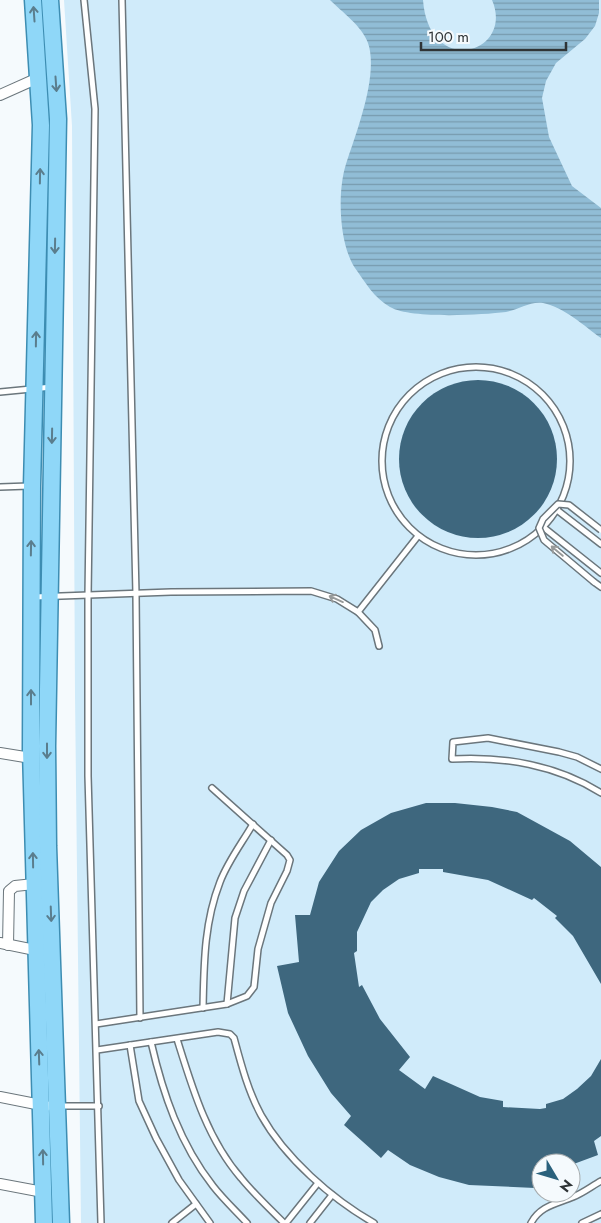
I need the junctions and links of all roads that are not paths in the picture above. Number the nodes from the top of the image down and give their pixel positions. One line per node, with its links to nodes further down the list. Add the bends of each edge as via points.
1 (33, 0): 5 (main road, one-way to 1)
2 (50, 0): 7 (main road, one-way to 7, via 58,118)
3 (84, 0): 20 (lane, via 95,109)
4 (122, 0): 19 (lane)
5 (38, 78): 6 (street); 8 (main road, one-way to 5, via 41,125)
6 (0, 95)
7 (52, 387): 8 (lane); 22 (main road, one-way to 22)
8 (35, 388): 9 (lane); 10 (main road)
9 (1, 392)
10 (32, 486): 11 (lane); 21 (main road, one-way to 10)
11 (0, 487)
12 (556, 510): 13 (lane); 15 (lane, via 568,483 570,456 565,430 550,402 527,381 508,372 482,367 455,369 435,376 410,394 393,417 384,440 382,469 385,488 398,515); 16 (lane)
13 (544, 527): 15 (lane, via 523,543 502,552 480,556 448,552); 17 (lane)
14 (601, 530): 18 (lane, one-way to 14, bridge, via 544,540 539,528 542,519 558,504 569,505)
15 (418, 536): 23 (lane)
16 (601, 544)
17 (601, 573)
18 (601, 587)
19 (136, 594): 20 (lane); 23 (lane, one-way to 19, via 338,599 311,591); 37 (lane)
20 (88, 596): 22 (lane); 38 (lane, via 88,776)
21 (31, 597): 22 (lane); 26 (main road, one-way to 21)
22 (48, 598): 44 (main road, one-way to 44)
23 (358, 612): 24 (lane, via 375,630)
24 (379, 646)
25 (0, 753): 26 (street)
26 (31, 758): 32 (main road, one-way to 26)
27 (601, 769): 29 (lane, via 559,752 488,738 453,742 452,759 500,758 529,764)
28 (212, 788): 30 (lane)
29 (600, 792)
30 (253, 824): 31 (lane); 36 (lane, via 226,868 210,910 204,946)
31 (271, 840): 35 (lane, via 244,891 235,918); 35 (lane, via 290,860 271,903 260,940 254,987 247,996)
32 (34, 884): 33 (street, via 15,886 9,891); 34 (main road)
33 (4, 944): 34 (street)
34 (35, 950): 44 (main road, one-way to 34)
35 (227, 1004): 36 (lane)
36 (203, 1008): 37 (lane)
37 (140, 1018): 38 (lane)
38 (96, 1024): 42 (lane)
39 (177, 1038): 40 (lane); 47 (lane, via 218,1032 234,1038 247,1083 261,1115); 59 (lane, via 196,1100 218,1145 240,1178)
40 (151, 1042): 41 (lane); 58 (lane, via 161,1084 180,1134 213,1186)
41 (130, 1046): 42 (lane); 51 (lane, via 140,1101 179,1180)
42 (97, 1050): 45 (lane)
43 (0, 1097): 44 (street)
44 (50, 1106): 45 (lane); 49 (main road, one-way to 44); 55 (main road)
45 (99, 1106): 56 (lane)
46 (601, 1181): 62 (lane, via 546,1207 536,1213)
47 (318, 1183): 50 (lane); 59 (lane)
48 (0, 1184): 49 (street)
49 (43, 1192): 54 (main road)
50 (332, 1195): 60 (lane); 61 (lane)
51 (196, 1204): 53 (lane); 57 (lane)
52 (601, 1214): 63 (lane)
53 (176, 1222)
54 (44, 1223)
55 (61, 1223)
56 (101, 1223)
57 (210, 1223)
58 (248, 1223)
59 (285, 1223)
60 (310, 1223)
61 (374, 1223)
62 (531, 1223)
63 (582, 1223)

